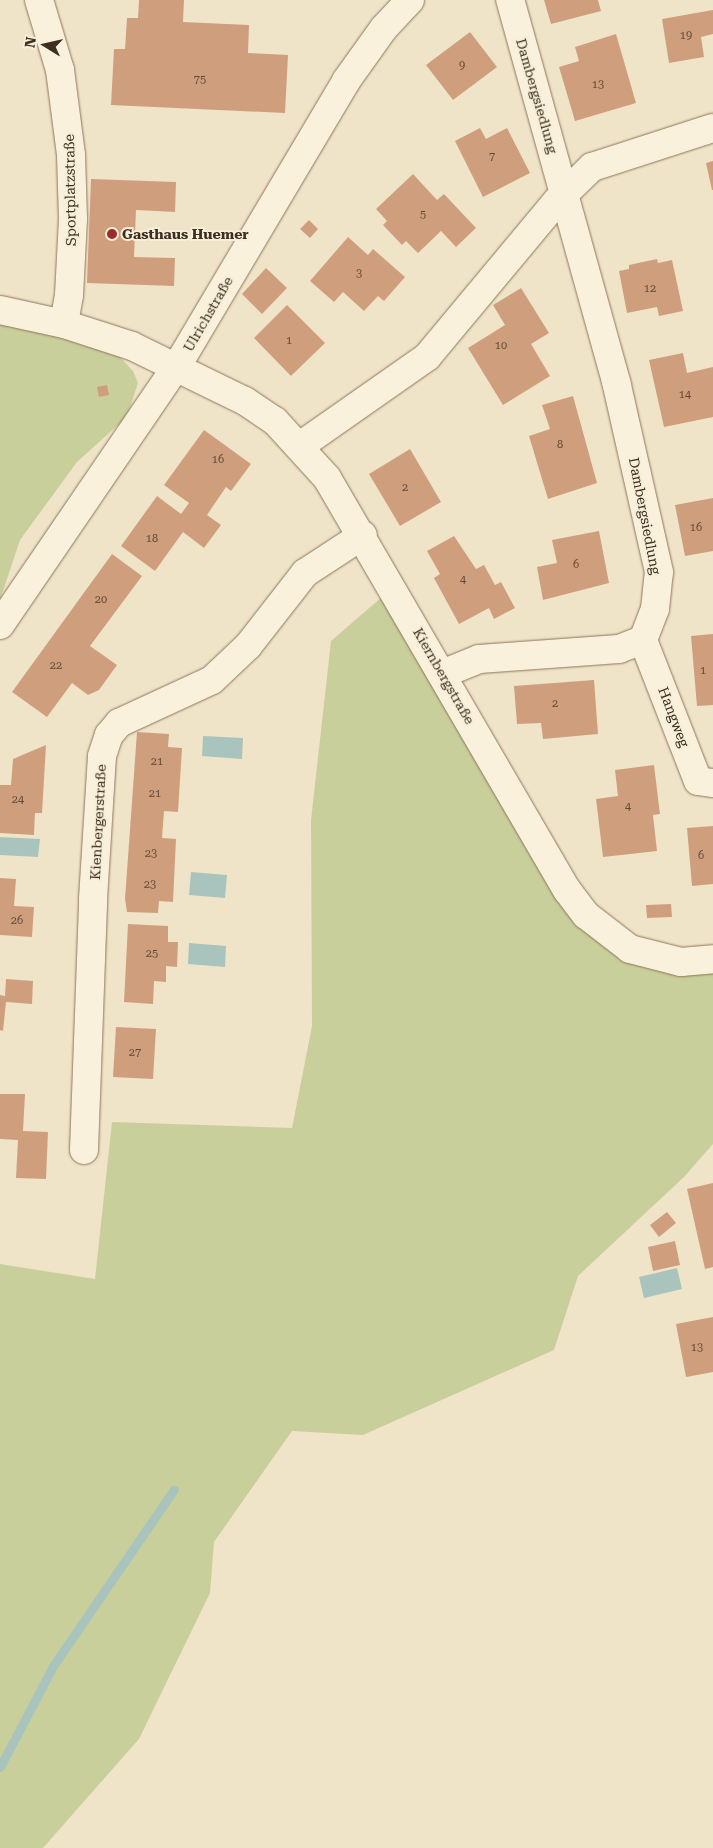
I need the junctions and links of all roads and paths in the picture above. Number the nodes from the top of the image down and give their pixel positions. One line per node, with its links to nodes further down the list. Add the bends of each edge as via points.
1 (39, 0): 7 (street, Sportplatzstraße, via 60,70 72,155 73,219 69,295)
2 (410, 0): 8 (street, Ulrichstraße, via 384,28 346,82)
3 (510, 0): 5 (street, Dambergsiedlung)
4 (713, 128): 5 (street, via 608,159 592,167)
5 (565, 192): 9 (street, via 427,357); 12 (street, Dambergsiedlung, via 617,385 659,572 655,609)
6 (0, 310): 7 (street)
7 (64, 324): 8 (street)
8 (178, 366): 9 (street, Kiernbergstraße, via 245,401); 11 (street, Ulrichstraße)
9 (300, 446): 10 (street, Kiernbergstraße, via 327,478)
10 (363, 535): 13 (street, Kiernbergstraße); 16 (street, Kienbergerstraße, via 305,573 248,646 212,680 120,723 109,736 102,756 95,870)
11 (0, 625)
12 (643, 640): 13 (street, via 619,649 478,659); 14 (street, Hangweg)
13 (442, 674): 15 (street, Kiernbergstraße, via 586,915 630,949 681,962)
14 (706, 782)
15 (713, 959)
16 (84, 1150)

